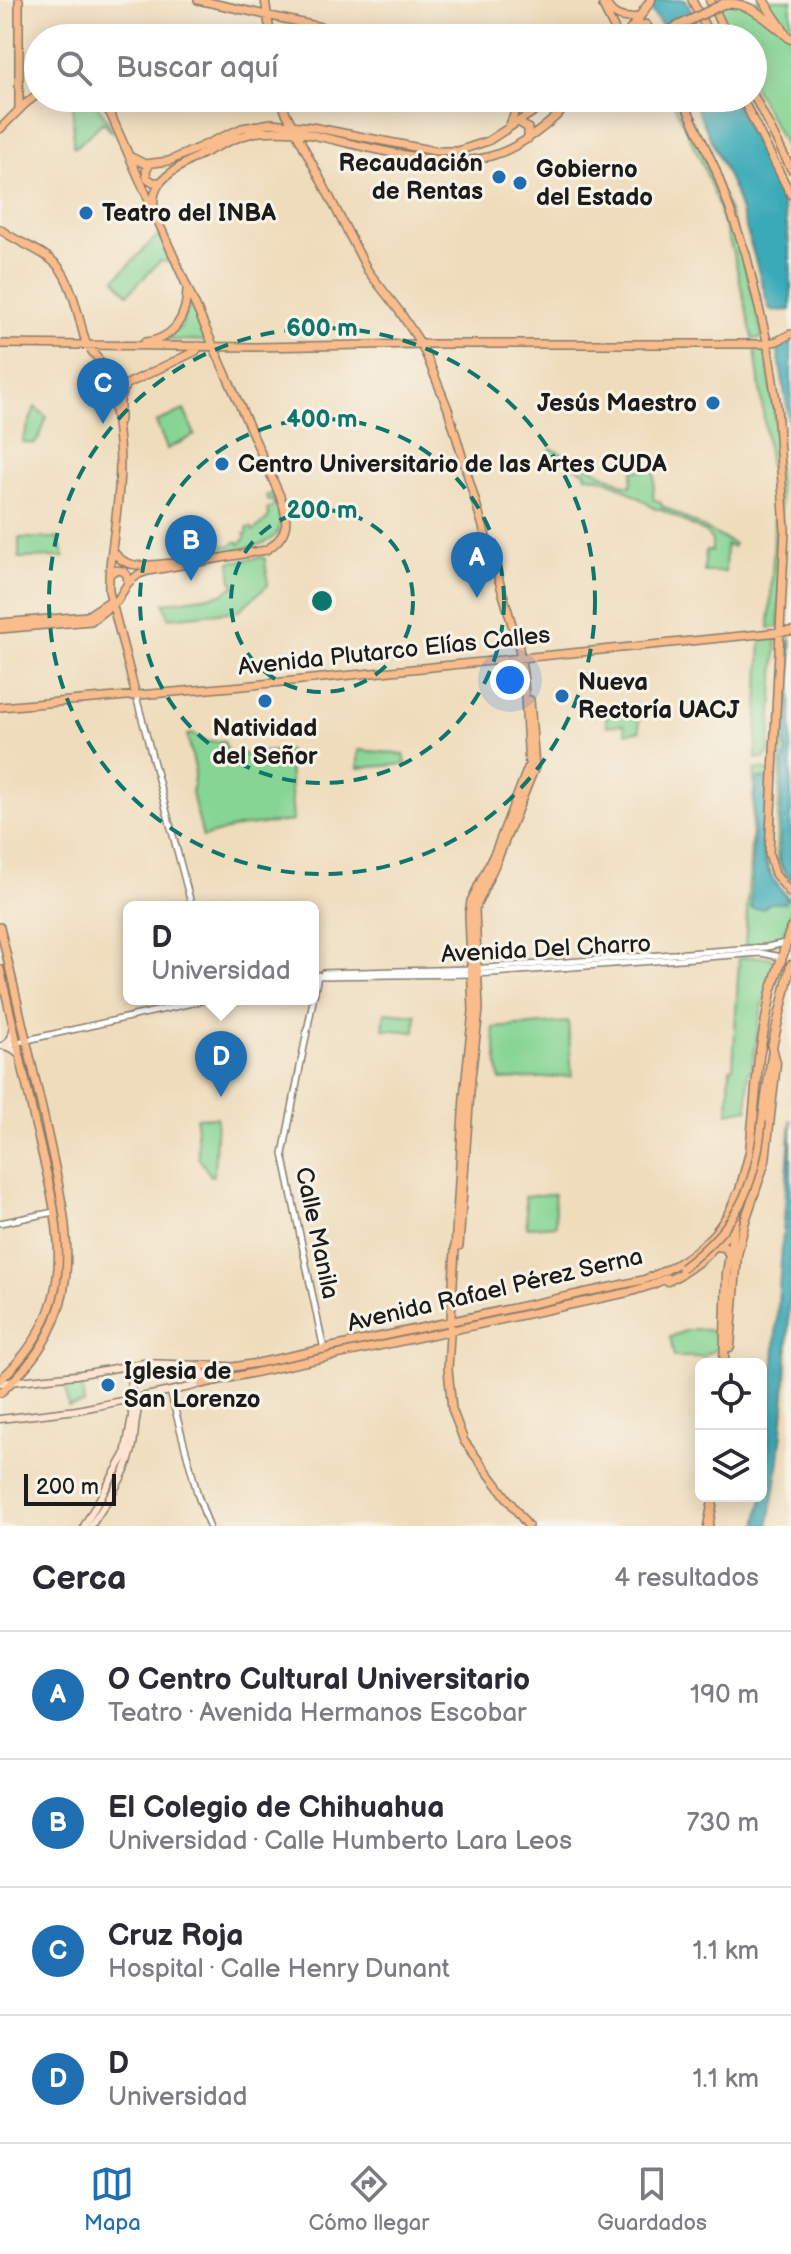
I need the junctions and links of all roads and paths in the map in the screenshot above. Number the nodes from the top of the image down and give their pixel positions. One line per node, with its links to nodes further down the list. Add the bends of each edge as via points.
1 (19, 0): 21 (main road)
2 (198, 0): 10 (main road)
3 (265, 0): 10 (main road)
4 (651, 0): 9 (highway)
5 (692, 0): 17 (main road)
6 (708, 0): 18 (highway)
7 (763, 0): 19 (highway)
8 (603, 3): 9 (main road, via 618,17); 13 (main road)
9 (641, 14): 14 (highway); 15 (highway)
10 (268, 15): 11 (main road); 12 (main road)
11 (269, 24)
12 (308, 24)
13 (613, 24)
14 (634, 24)
15 (646, 24)
16 (681, 24): 19 (highway, bridge, via 734,2)
17 (704, 24)
18 (721, 24)
19 (787, 32)
20 (24, 105): 21 (main road)
21 (19, 109): 34 (main road)
22 (109, 112): 41 (main road)
23 (279, 112): 32 (main road)
24 (287, 112): 33 (main road)
25 (515, 112): 35 (main road)
26 (534, 112): 31 (main road)
27 (562, 112): 37 (main road)
28 (690, 112): 52 (main road, via 736,222)
29 (749, 112): 45 (main road)
30 (762, 112): 43 (main road)
31 (518, 122): 35 (main road); 37 (main road, via 528,128)
32 (271, 123): 33 (main road); 42 (main road, via 242,128 178,158)
33 (295, 128): 36 (main road); 38 (main road); 40 (main road); 44 (main road, via 246,135)
34 (0, 129)
35 (505, 130): 39 (main road, via 501,141); 40 (main road, via 458,151)
36 (313, 135): 38 (main road); 40 (main road)
37 (528, 139): 39 (main road)
38 (304, 145): 51 (main road, via 368,271)
39 (510, 148): 40 (main road, via 460,160)
40 (402, 149)
41 (128, 156): 42 (main road); 46 (main road)
42 (150, 164): 44 (main road, via 147,178)
43 (791, 169)
44 (161, 182): 46 (main road, via 153,200)
45 (791, 195)
46 (155, 216): 48 (main road)
47 (0, 229): 49 (main road, via 57,265)
48 (187, 286): 49 (main road, via 180,320 160,339 92,341); 59 (main road)
49 (81, 323): 56 (main road); 57 (main road)
50 (791, 334): 52 (main road)
51 (416, 336): 54 (main road); 55 (main road)
52 (770, 343): 55 (main road); 72 (main road, via 783,472)
53 (0, 344): 56 (main road)
54 (410, 344): 55 (main road); 59 (main road)
55 (421, 344): 73 (main road, via 448,409)
56 (75, 345): 57 (main road)
57 (87, 345): 58 (main road); 61 (main road, via 103,370)
58 (202, 346): 59 (main road); 60 (main road); 61 (main road, via 127,384 120,397)
59 (214, 346): 60 (main road)
60 (220, 359): 63 (main road, via 280,496 286,524 266,550)
61 (118, 431): 62 (main road)
62 (112, 549): 63 (main road, via 128,565); 64 (main road)
63 (190, 563): 65 (main road, via 143,572)
64 (108, 574): 65 (main road, via 123,571); 67 (main road)
65 (128, 583): 66 (main road)
66 (121, 598): 67 (main road); 75 (main road, via 120,620)
67 (111, 603): 68 (main road); 69 (main road); 70 (main road, via 87,616)
68 (94, 619): 69 (main road); 71 (main road)
69 (115, 620): 75 (main road)
70 (0, 623)
71 (0, 629)
72 (787, 632): 73 (main road, Avenida Plutarco Elías Calles); 80 (main road, via 774,853 777,868); 81 (main road, via 769,854 775,874)
73 (523, 658): 74 (main road); 75 (main road, Avenida Plutarco Elías Calles); 77 (main road)
74 (525, 694): 77 (main road); 78 (main road)
75 (138, 697): 76 (main road, Avenida Plutarco Elías Calles); 82 (street)
76 (0, 707)
77 (532, 719): 79 (main road, via 535,763)
78 (530, 759): 79 (main road); 86 (main road, via 471,901)
79 (524, 794): 86 (main road, via 475,909)
80 (791, 885)
81 (791, 894)
82 (190, 901)
83 (0, 927): 96 (main road)
84 (790, 929): 85 (highway, Avenida Rafael Pérez Serna)
85 (785, 943): 87 (highway, Avenida Rafael Pérez Serna); 90 (street, Avenida Del Charro)
86 (473, 948): 91 (main road)
87 (781, 957): 90 (street, Avenida Del Charro, via 761,953); 101 (highway, Avenida Rafael Pérez Serna, via 763,1033)
88 (791, 966): 99 (highway)
89 (0, 969): 95 (main road)
90 (498, 970): 91 (street, Avenida Del Charro)
91 (475, 971): 92 (street, Avenida Del Charro); 110 (main road, via 479,1010 467,1096)
92 (319, 975)
93 (183, 1005): 96 (street)
94 (311, 1005): 115 (street, Calle Manila, via 283,1154)
95 (14, 1029): 97 (main road); 98 (main road)
96 (26, 1040): 97 (street); 103 (main road)
97 (17, 1043): 98 (street); 100 (main road)
98 (2, 1046): 100 (main road)
99 (772, 1047): 111 (main road, Avenida Rafael Pérez Serna, bridge, via 756,1168 739,1208 711,1245); 117 (highway, via 776,1063 765,1161 737,1255)
100 (19, 1054): 102 (main road)
101 (742, 1181): 106 (main road, Avenida Rafael Pérez Serna); 109 (highway)
102 (53, 1200): 103 (main road); 104 (main road)
103 (62, 1201): 105 (main road)
104 (55, 1212): 105 (main road); 107 (street); 123 (main road, via 59,1259 51,1301 33,1341)
105 (65, 1217): 124 (main road, via 67,1265 58,1312 43,1345)
106 (726, 1218): 108 (highway, via 731,1229); 112 (main road, Avenida Rafael Pérez Serna, via 698,1251 653,1276)
107 (0, 1223)
108 (715, 1246): 109 (highway, via 725,1247); 111 (highway, via 682,1273)
109 (730, 1255): 116 (highway)
110 (454, 1280): 112 (main road); 112 (main road)
111 (664, 1280): 112 (main road, Avenida Rafael Pérez Serna, via 630,1292)
112 (451, 1325): 113 (main road, Avenida Rafael Pérez Serna); 114 (main road); 115 (main road, Avenida Rafael Pérez Serna); 122 (main road)
113 (439, 1333): 114 (main road); 115 (main road, Avenida Rafael Pérez Serna)
114 (449, 1343): 122 (main road)
115 (325, 1353): 120 (main road, Avenida Rafael Pérez Serna, via 241,1366); 126 (main road, Avenida Rafael Pérez Serna)
116 (727, 1358)
117 (728, 1358)
118 (153, 1363): 119 (main road); 120 (main road); 121 (main road)
119 (130, 1364): 121 (main road); 124 (main road)
120 (199, 1365): 126 (main road)
121 (131, 1374): 125 (main road)
122 (449, 1376): 136 (main road, via 452,1409 464,1441)
123 (0, 1381): 124 (main road)
124 (11, 1383): 128 (main road)
125 (132, 1384): 129 (main road); 130 (main road)
126 (201, 1384): 127 (main road)
127 (170, 1391): 129 (main road); 135 (street)
128 (0, 1393)
129 (145, 1396): 130 (main road); 134 (main road, via 137,1408 128,1462)
130 (132, 1399): 131 (main road); 133 (main road, via 125,1455)
131 (0, 1419)
132 (711, 1502): 137 (highway)
133 (84, 1526)
134 (91, 1526)
135 (209, 1526)
136 (528, 1526)
137 (706, 1526)

